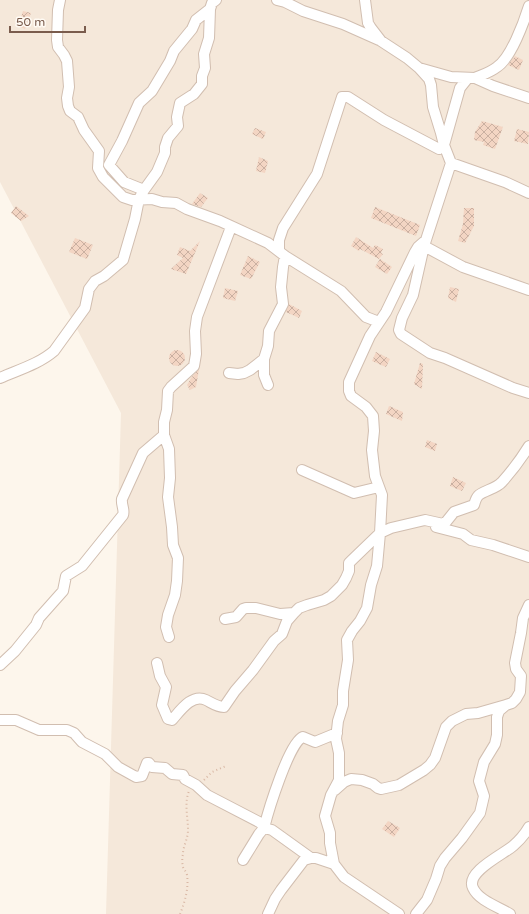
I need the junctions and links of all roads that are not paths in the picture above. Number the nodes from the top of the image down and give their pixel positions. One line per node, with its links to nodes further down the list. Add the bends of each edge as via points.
1 (60, 0): 13 (street, via 56,40 67,61 67,98 70,111 78,117 99,151 98,168 103,177 124,197 132,200)
2 (277, 0): 6 (street)
3 (365, 0): 6 (street, via 368,23)
4 (213, 4): 13 (street, via 209,38 204,54 202,84 194,94 180,103 178,126 168,138 157,172); 13 (street, via 196,20 174,51 152,91 139,103 109,165 124,182)
5 (529, 6): 8 (street, via 522,29 504,60 497,67)
6 (381, 41): 7 (street)
7 (419, 68): 8 (street, via 439,74); 10 (street, via 431,84 433,107)
8 (471, 78): 9 (street); 10 (street, via 460,88)
9 (529, 98)
10 (444, 145): 11 (street); 16 (street, via 438,149 344,96 340,101 317,174 283,228)
11 (451, 163): 12 (street); 15 (street)
12 (529, 193)
13 (142, 195): 14 (street, via 162,202 176,203); 21 (street, via 122,260 89,288 85,308 63,339 47,356)
14 (231, 227): 16 (street); 24 (street, via 197,317 194,366 168,391)
15 (425, 243): 17 (street, via 463,267); 18 (street, via 415,252); 23 (street, via 413,294 399,330 430,353)
16 (279, 248): 18 (street, via 338,288 366,317); 19 (street, via 283,267 283,304 269,331)
17 (529, 290)
18 (379, 322): 27 (street, via 349,382 349,392 373,416 372,450)
19 (264, 359): 20 (street, via 244,373); 22 (street, via 264,375)
20 (229, 373)
21 (0, 378)
22 (268, 385)
23 (529, 393)
24 (164, 435): 34 (street, via 169,449 168,497 173,545 178,558 175,595 166,627); 36 (street, via 142,455 122,499 122,515 82,566 66,576 63,591 15,651)
25 (529, 446): 28 (street, via 502,482 477,496 474,504 454,512 443,524 425,520)
26 (302, 470): 27 (street, via 354,493)
27 (379, 487): 29 (street, via 382,495)
28 (414, 522): 29 (street); 30 (street, via 463,534 471,540)
29 (380, 533): 32 (street, via 349,563 346,578 331,596 303,606); 40 (street, via 377,566 367,608 347,640 348,660)
30 (529, 557)
31 (529, 605): 37 (street, via 523,618 515,663)
32 (294, 613): 33 (street, via 280,614 246,608 236,617); 35 (street, via 287,621 282,634 224,707 201,698 194,698 172,720 168,719 162,705 166,687)
33 (225, 618)
34 (169, 637)
35 (157, 663)
36 (0, 665)
37 (525, 686): 38 (street, via 516,699)
38 (506, 705): 41 (street, via 478,714 466,714 452,721 446,727 430,765 399,785 381,789 362,780 351,779); 49 (street, via 499,711 495,744 482,766 479,781 484,796 480,813 445,858 430,895)
39 (0, 720): 43 (street, via 16,720 39,730 68,730 82,742 105,754 132,776 142,776 146,764 149,763 152,767 165,768 172,774 183,775 207,795 259,822)
40 (337, 733): 41 (street, via 340,772); 43 (street, via 315,742 303,737 299,740 285,765)
41 (333, 791): 46 (street, via 324,816 330,832)
42 (529, 827): 50 (street, via 513,846 481,868 472,883 472,887 481,897)
43 (264, 828): 44 (street, via 272,830); 45 (street)
44 (311, 858): 46 (street); 47 (street, via 304,860 275,899)
45 (242, 860)
46 (334, 864): 48 (street, via 344,877)
47 (268, 914)
48 (398, 914)
49 (416, 914)
50 (510, 914)

